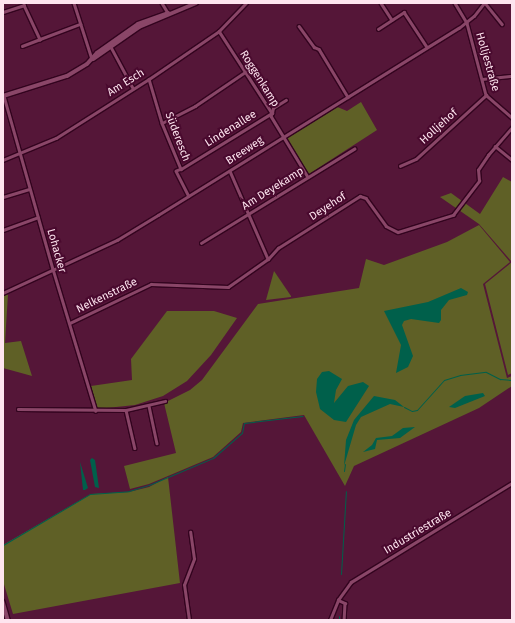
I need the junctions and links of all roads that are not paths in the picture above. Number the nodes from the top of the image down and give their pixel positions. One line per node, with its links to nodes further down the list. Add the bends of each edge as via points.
1 (74, 3): 12 (street)
2 (162, 3): 9 (street)
3 (196, 3): 9 (main road)
4 (246, 3): 16 (street, Am Esch)
5 (381, 3): 10 (street)
6 (455, 3): 11 (street, Holljestraße)
7 (485, 3): 11 (street, Breeweg); 13 (street)
8 (3, 12): 17 (street, via 24,5)
9 (168, 13): 19 (main road, via 139,27)
10 (392, 20): 15 (street); 20 (street, via 404,12)
11 (467, 22): 20 (street, Breeweg); 25 (street, Holljestraße)
12 (80, 24): 17 (street); 21 (street)
13 (502, 24)
14 (298, 26): 29 (street, via 314,47 319,49)
15 (378, 29)
16 (219, 31): 22 (street, Roggenkamp); 24 (street, Am Esch)
17 (40, 39): 18 (street)
18 (22, 46)
19 (110, 46): 21 (main road); 26 (street)
20 (426, 47): 29 (street, Breeweg)
21 (92, 60): 28 (main road, via 62,78)
22 (245, 72): 31 (street, Roggenkamp); 33 (street, via 195,106)
23 (512, 76): 25 (street)
24 (149, 79): 26 (street, Am Esch); 33 (street, Süderesch)
25 (482, 79): 27 (street, Holljestraße)
26 (133, 88): 38 (street, Am Esch, via 56,138)
27 (486, 95): 32 (street, Holljestraße); 41 (street, Holljehof, via 416,159)
28 (4, 96): 38 (street, Lohacker)
29 (348, 97): 35 (street, Breeweg)
30 (286, 100): 31 (street, Lindenallee, via 273,108)
31 (272, 113): 35 (street, Roggenkamp); 42 (street, Lindenallee)
32 (512, 118)
33 (162, 123): 42 (street, Süderesch)
34 (512, 127): 36 (street, Deyehof)
35 (284, 136): 43 (street, Breeweg); 44 (street, Roggenkamp)
36 (496, 146): 40 (street); 52 (street, Deyehof, via 478,170 479,182 453,215 398,232 386,226 366,198 360,196 278,248)
37 (354, 149): 44 (street, Am Deyekamp)
38 (20, 155): 39 (street, Am Esch); 45 (street, Lohacker)
39 (3, 160)
40 (512, 160)
41 (400, 166)
42 (181, 168): 46 (street, Süderesch, via 176,171)
43 (230, 171): 46 (street, Breeweg); 48 (street)
44 (308, 177): 48 (street, Am Deyekamp)
45 (29, 190): 47 (street); 49 (street, Lohacker)
46 (189, 196): 53 (street, Breeweg, via 117,240)
47 (3, 197)
48 (249, 214): 51 (street, Am Deyekamp); 52 (street)
49 (38, 217): 50 (street); 53 (street, Lohacker)
50 (3, 230)
51 (201, 243)
52 (268, 259): 54 (street, Deyehof, via 228,287)
53 (53, 270): 55 (street, Breeweg); 56 (street, Lohacker)
54 (151, 284): 56 (street, Nelkenstraße)
55 (3, 293)
56 (70, 323): 60 (street, Lohacker)
57 (166, 401): 58 (street)
58 (149, 406): 61 (street); 62 (street)
59 (18, 410): 60 (street)
60 (96, 410): 61 (street)
61 (126, 410): 63 (street)
62 (157, 443)
63 (135, 448)
64 (512, 483): 66 (street, Industriestraße, via 356,578)
65 (190, 532): 69 (street, via 194,559 184,585)
66 (338, 600): 70 (street, Industriestraße); 71 (street, via 345,603)
67 (3, 602): 68 (street)
68 (8, 620)
69 (189, 620)
70 (330, 620)
71 (344, 620)

